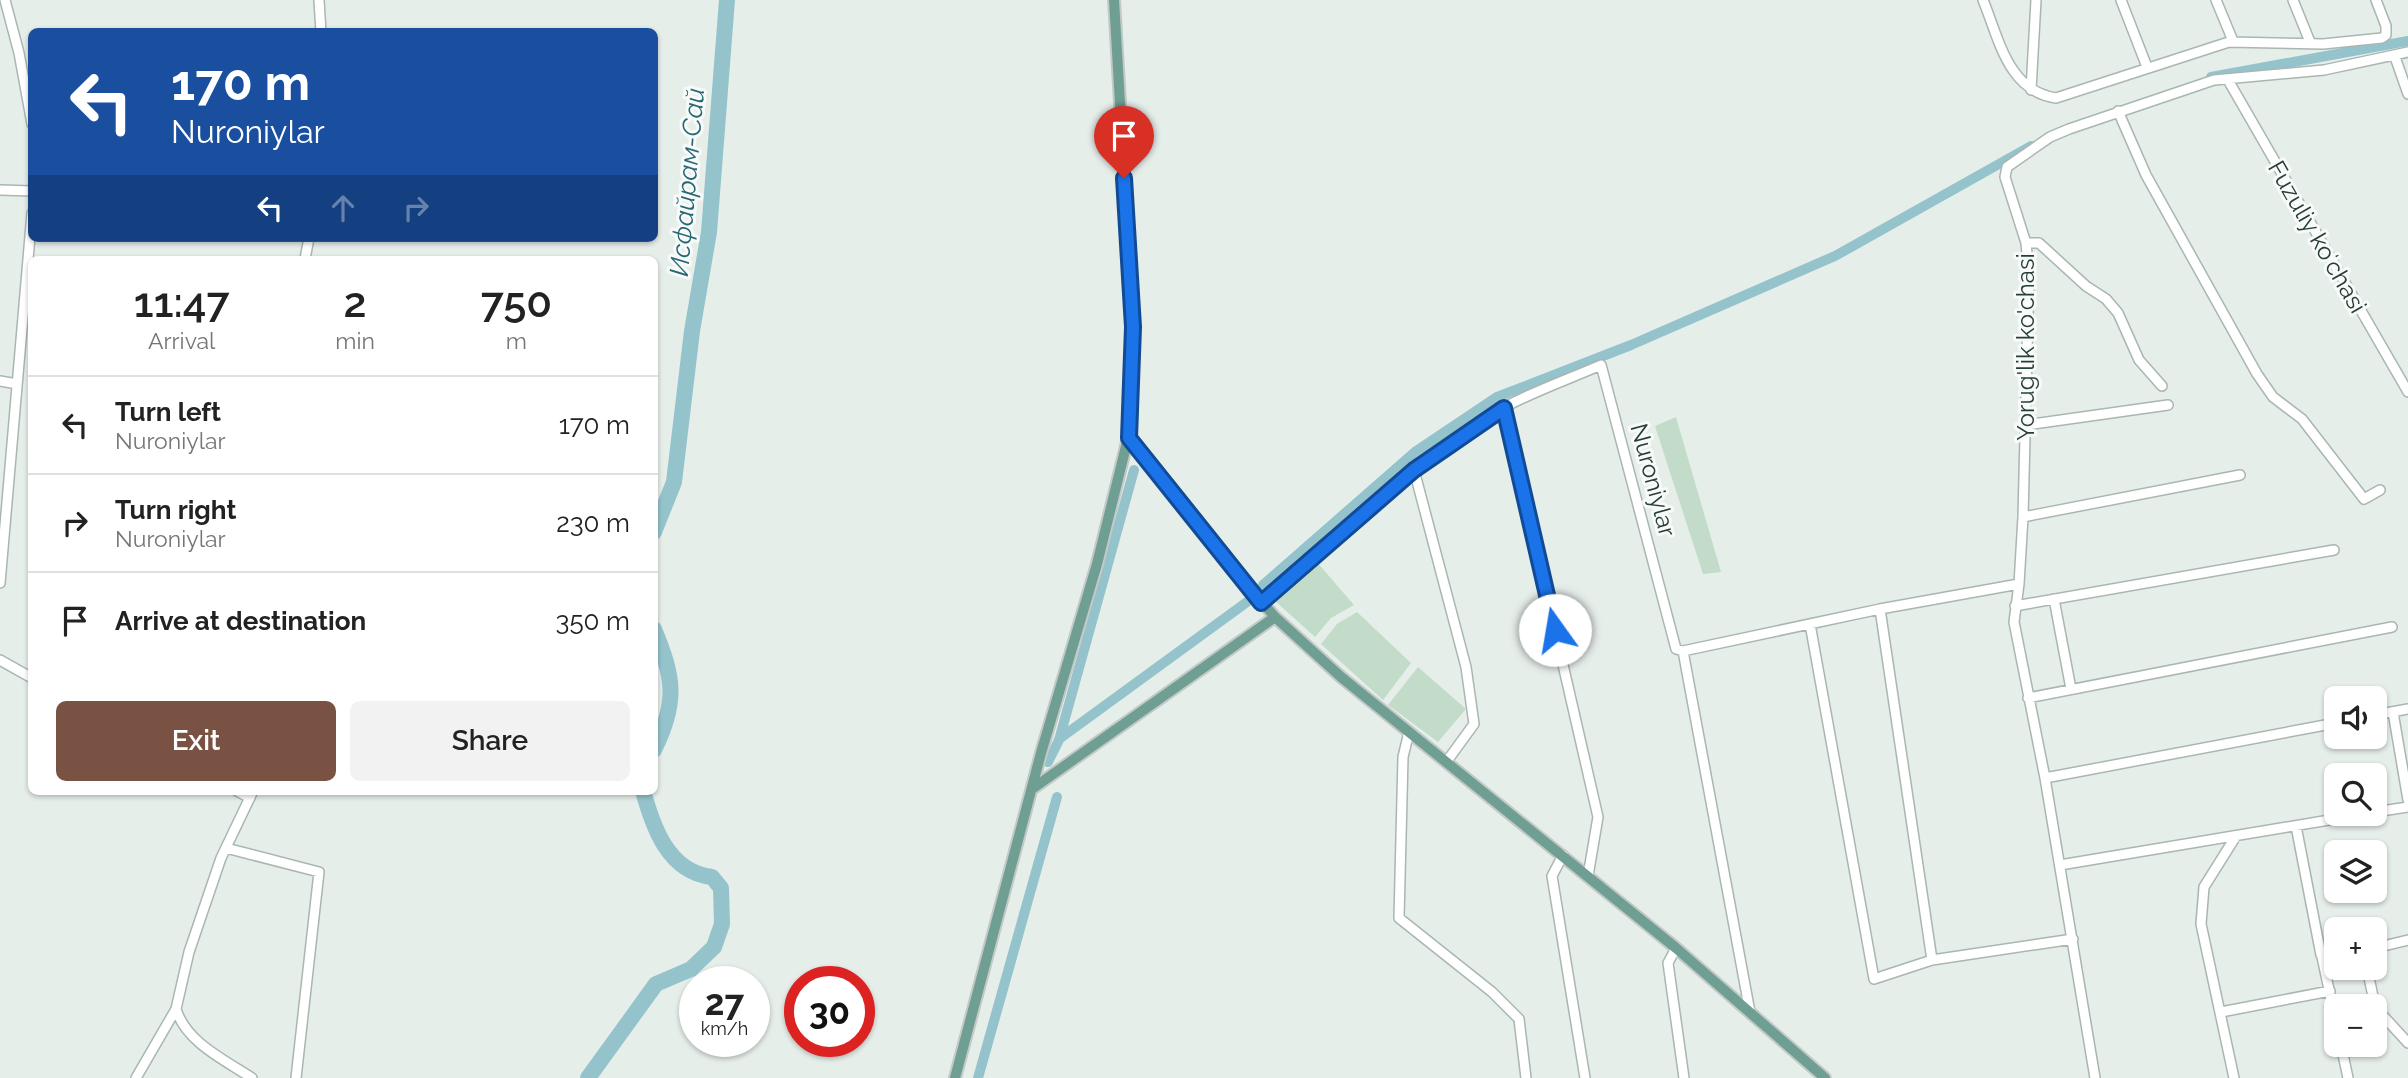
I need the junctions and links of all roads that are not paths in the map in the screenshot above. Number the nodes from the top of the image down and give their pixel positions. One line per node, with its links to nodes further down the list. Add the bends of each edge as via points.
1 (5, 0): 19 (street)
2 (319, 0): 10 (street)
3 (1114, 0): 32 (main road, via 1133,327)
4 (1983, 0): 17 (street, via 2015,77)
5 (2036, 0): 17 (street)
6 (2121, 0): 15 (street)
7 (2216, 0): 11 (street)
8 (2294, 0): 12 (street)
9 (2376, 0): 12 (street, via 2386,26 2382,38)
10 (321, 28)
11 (2233, 41): 12 (street); 15 (street)
12 (2310, 42)
13 (2408, 52): 14 (street, Yorug'lik ko'chasi)
14 (2395, 57): 16 (street, Yorug'lik ko'chasi); 18 (street)
15 (2147, 66): 17 (street, via 2065,97)
16 (2228, 80): 20 (street, Yorug'lik ko'chasi, via 2214,79); 28 (street, Fuzuliy koʻchasi)
17 (2031, 90)
18 (2408, 94)
19 (28, 102)
20 (2118, 111): 23 (street, Yorug'lik ko'chasi, via 2050,137 2007,167 2005,177); 35 (street, via 2146,175 2273,397 2302,419 2364,499)
21 (0, 190): 22 (street)
22 (28, 191)
23 (2026, 243): 27 (street, via 2039,243 2106,299 2118,313 2139,360); 31 (street, Yorug'lik ko'chasi)
24 (28, 259): 26 (street)
25 (0, 381): 26 (street)
26 (17, 384): 38 (street)
27 (2162, 386)
28 (2408, 393)
29 (2168, 405): 31 (street)
30 (1504, 408): 33 (street, Nuroniylar); 47 (street, Nuroniylar, via 1601,365 1676,649); 70 (street, via 1598,817)
31 (2026, 425): 36 (street, Yorug'lik ko'chasi)
32 (1129, 438): 41 (main road); 59 (main road)
33 (1414, 470): 41 (street, Nuroniylar); 57 (street, via 1466,667 1474,724)
34 (2240, 475): 36 (street)
35 (2380, 490)
36 (2023, 517): 39 (street, Yorug'lik ko'chasi)
37 (2334, 550): 40 (street)
38 (0, 583)
39 (2020, 584): 42 (street, Yorug'lik ko'chasi); 43 (street)
40 (2054, 599): 42 (street); 50 (street)
41 (1261, 603): 44 (main road)
42 (2015, 606): 51 (street, Yorug'lik ko'chasi)
43 (1880, 609): 45 (street); 76 (street)
44 (1275, 617): 56 (main road); 59 (main road)
45 (1810, 624): 47 (street); 76 (street, via 1874,979)
46 (2392, 628): 50 (street)
47 (1683, 651): 80 (street, Nuroniylar)
48 (0, 660): 49 (street)
49 (28, 676)
50 (2071, 689): 51 (street)
51 (2028, 698): 58 (street, Yorug'lik ko'chasi)
52 (2408, 709): 53 (street)
53 (2393, 712): 54 (street); 61 (street)
54 (2387, 713)
55 (2324, 725): 58 (street)
56 (1409, 732): 57 (main road); 90 (street, via 1403,757 1399,918 1519,1019)
57 (1447, 761): 68 (main road)
58 (2045, 778): 69 (street, Yorug'lik ko'chasi)
59 (1032, 789): 89 (main road)
60 (252, 795): 67 (street)
61 (2408, 800)
62 (2408, 807): 63 (street)
63 (2387, 810)
64 (2324, 821): 65 (street)
65 (2296, 826): 66 (street); 75 (street)
66 (2236, 836): 69 (street); 81 (street, via 2204,887 2201,924)
67 (226, 848): 79 (street, via 189,952); 88 (street, via 319,872)
68 (1563, 855): 70 (main road); 91 (street, via 1552,876)
69 (2060, 865): 71 (street, Yorug'lik ko'chasi)
70 (1588, 876): 74 (main road)
71 (2073, 939): 76 (street); 93 (street, Yorug'lik ko'chasi)
72 (2408, 940): 73 (street)
73 (2387, 944)
74 (1676, 948): 80 (main road); 92 (street, via 1668,963)
75 (2322, 957): 77 (street)
76 (1932, 960)
77 (2330, 991): 78 (street); 81 (street)
78 (2331, 994)
79 (176, 1009): 86 (street); 87 (street, via 181,1027)
80 (1750, 1012): 85 (main road)
81 (2221, 1012): 94 (street)
82 (2387, 1019): 83 (street)
83 (2408, 1043)
84 (2344, 1057): 95 (street)
85 (1820, 1076)
86 (136, 1078)
87 (251, 1078)
88 (296, 1078)
89 (955, 1078)
90 (1526, 1078)
91 (1585, 1078)
92 (1684, 1078)
93 (2095, 1078)
94 (2234, 1078)
95 (2348, 1078)

